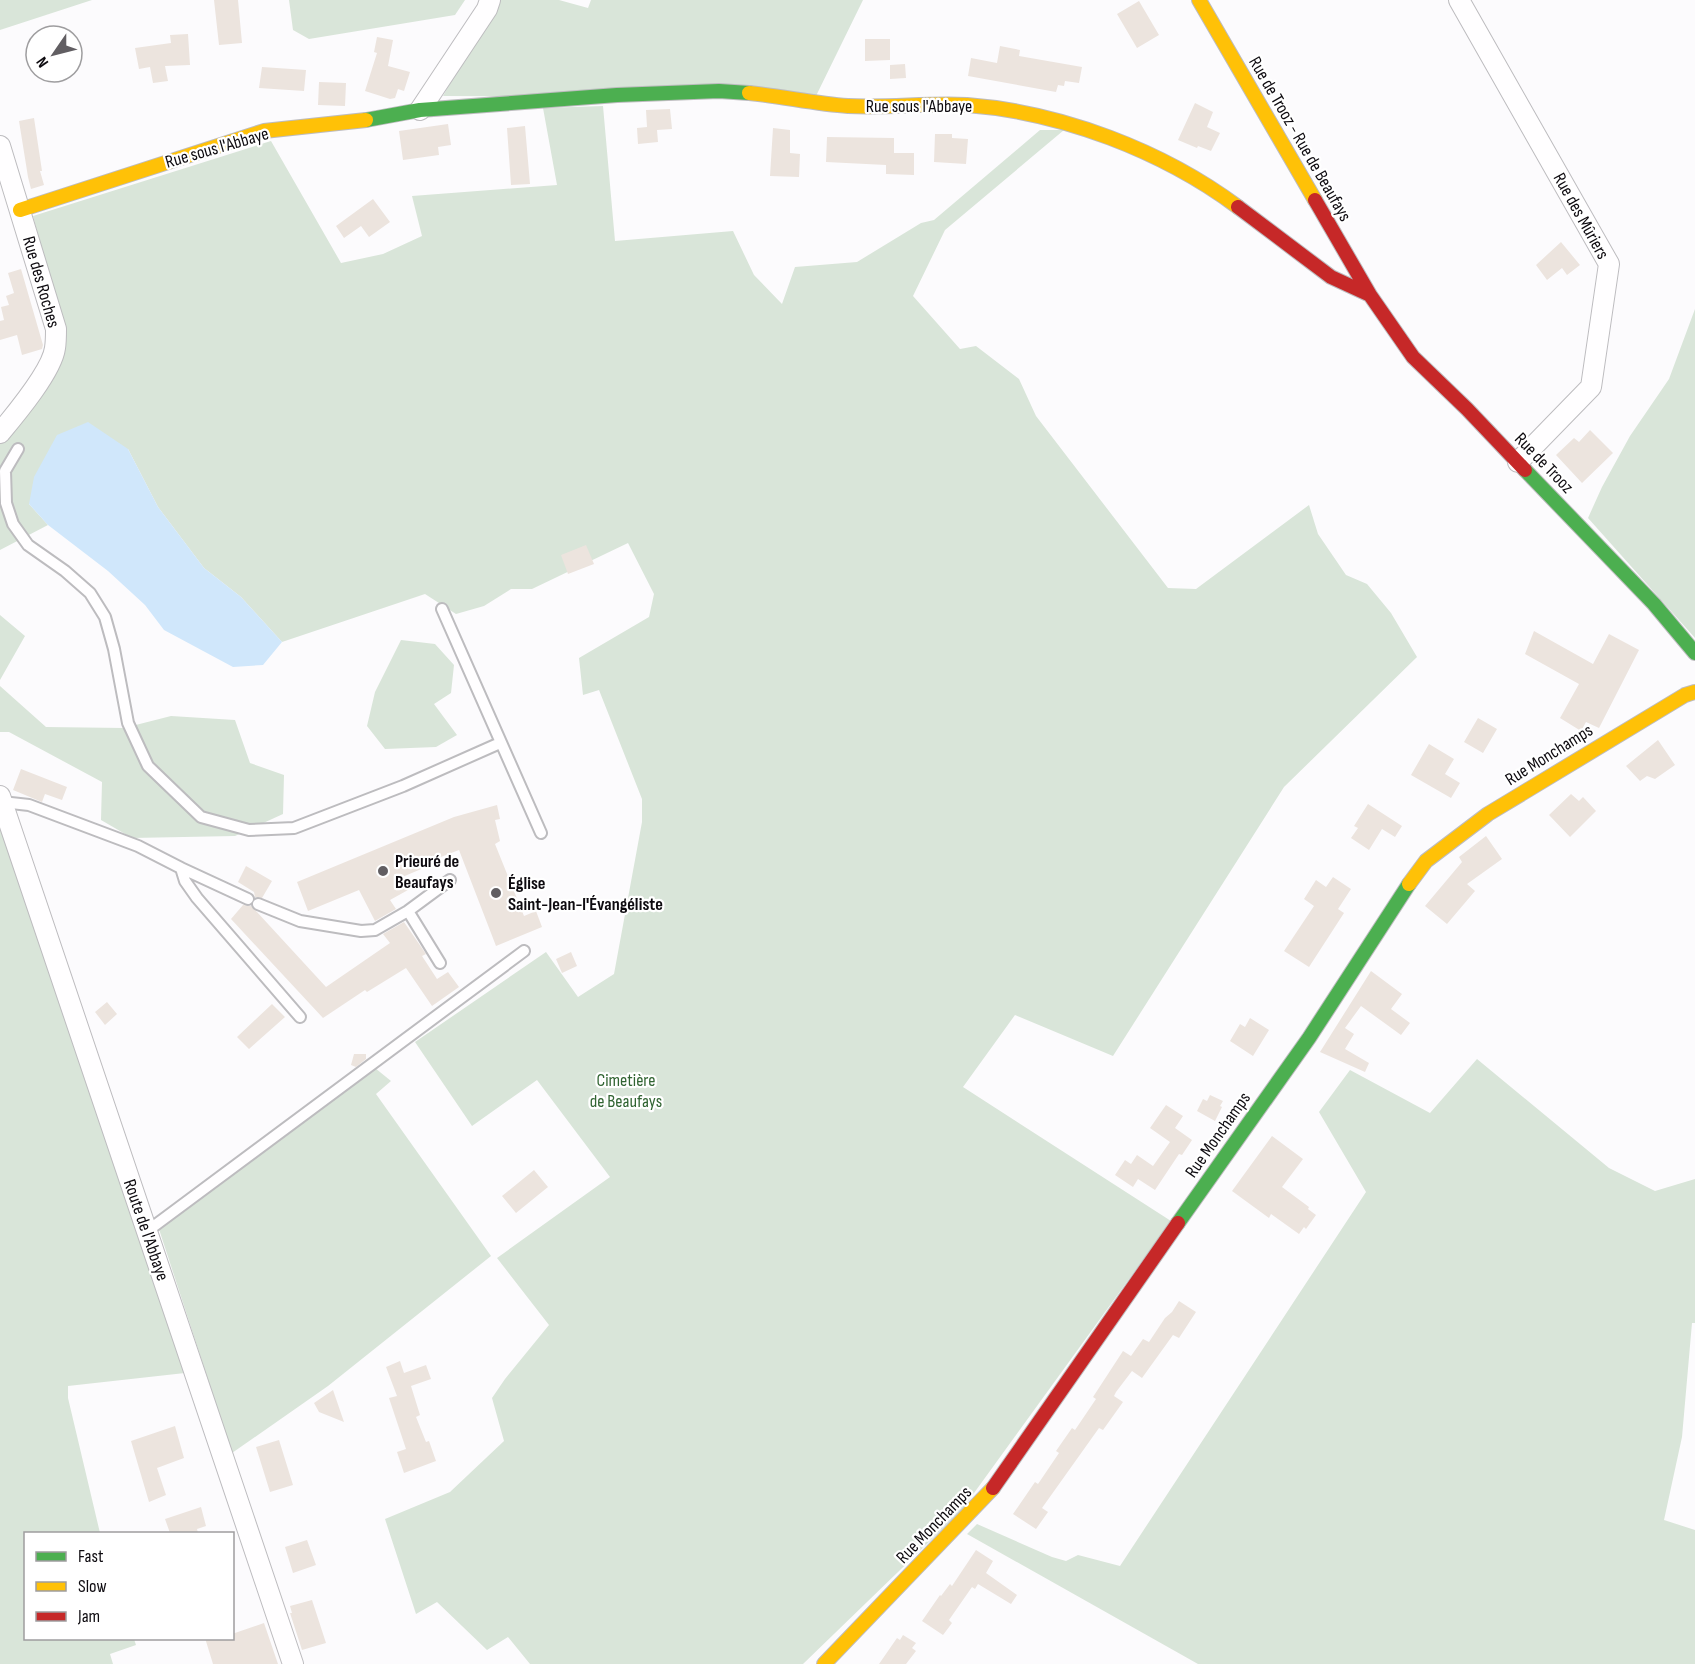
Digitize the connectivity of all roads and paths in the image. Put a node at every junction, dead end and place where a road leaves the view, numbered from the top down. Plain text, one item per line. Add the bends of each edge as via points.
1 (490, 0) edge
2 (1199, 0) edge
3 (1459, 0) edge
4 (420, 110) junction
5 (0, 146) edge
6 (20, 210) junction
7 (1370, 295) junction
8 (0, 433) edge
9 (18, 449) dead end
10 (1518, 462) junction
11 (442, 609) dead end
12 (1695, 653) edge
13 (1695, 692) edge
14 (500, 742) junction
15 (1, 799) edge
16 (541, 833) dead end
17 (181, 868) junction
18 (450, 880) dead end
19 (408, 911) junction
20 (524, 951) dead end
21 (440, 963) dead end
22 (300, 1017) dead end
23 (146, 1232) junction
24 (293, 1664) edge
25 (824, 1664) edge

1 - 4 street
2 - 7 street, Rue de Trooz - Rue de Beaufays
3 - 10 street, Rue des Mûriers via 1609,264 1592,387
4 - 6 street, Rue sous l'Abbaye via 355,122 264,131
4 - 7 street, Rue sous l'Abbaye via 719,91 847,106 965,105 1009,109 1053,118 1165,162 1219,193 1331,277
5 - 6 street, Rue des Roches
6 - 8 street, Rue des Roches via 56,329 55,350 30,396
7 - 10 street, Rue de Trooz via 1413,357
9 - 14 lane via 5,471 6,503 13,524 28,545 90,593 105,617 128,723 148,766 201,817 249,830 294,828 403,786
10 - 12 street, Rue de Trooz via 1654,604
11 - 14 lane
13 - 25 street, Rue Monchamps via 1498,808 1426,861 1310,1038 994,1488
14 - 16 lane
15 - 17 lane via 138,846
15 - 23 street, Route de l'Abbaye
17 - 19 lane via 300,921 375,930
17 - 22 lane via 197,898
18 - 19 lane
19 - 21 lane
20 - 23 lane
23 - 24 street, Route de l'Abbaye

